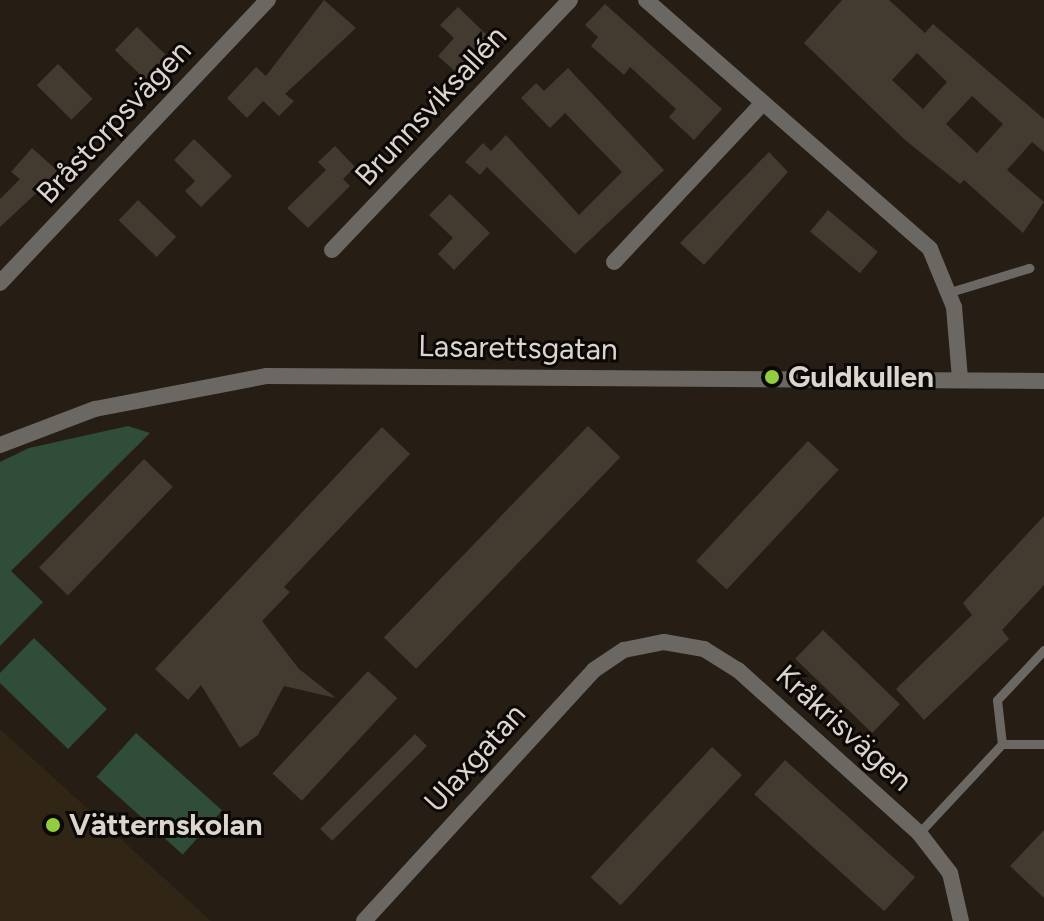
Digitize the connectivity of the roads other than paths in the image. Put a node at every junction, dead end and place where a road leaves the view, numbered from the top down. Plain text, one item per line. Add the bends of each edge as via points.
1 (268, 0) edge
2 (570, 0) edge
3 (646, 0) edge
4 (763, 103) junction
5 (332, 250) dead end
6 (614, 262) dead end
7 (1029, 268) dead end
8 (0, 283) edge
9 (950, 292) junction
10 (960, 378) junction
11 (1044, 381) edge
12 (0, 445) edge
13 (637, 646) joint
14 (1044, 650) edge
15 (1002, 744) junction
16 (1044, 744) edge
17 (919, 833) junction
18 (364, 921) edge
19 (961, 921) edge

1 - 8 street, Bråstorpsvägen
2 - 5 street, Brunnsviksallén
3 - 4 street
4 - 6 street
4 - 9 street via 930,249
7 - 9 lane
9 - 10 street
10 - 11 street, Lasarettsgatan
10 - 12 street, Lasarettsgatan via 267,376 95,409
13 - 17 street, Kråkrisvägen via 677,642 719,656
13 - 18 street, Ulaxgatan via 594,670
14 - 15 lane via 997,700
15 - 16 lane
15 - 17 lane
17 - 19 street, Kråkrisvägen via 950,873

